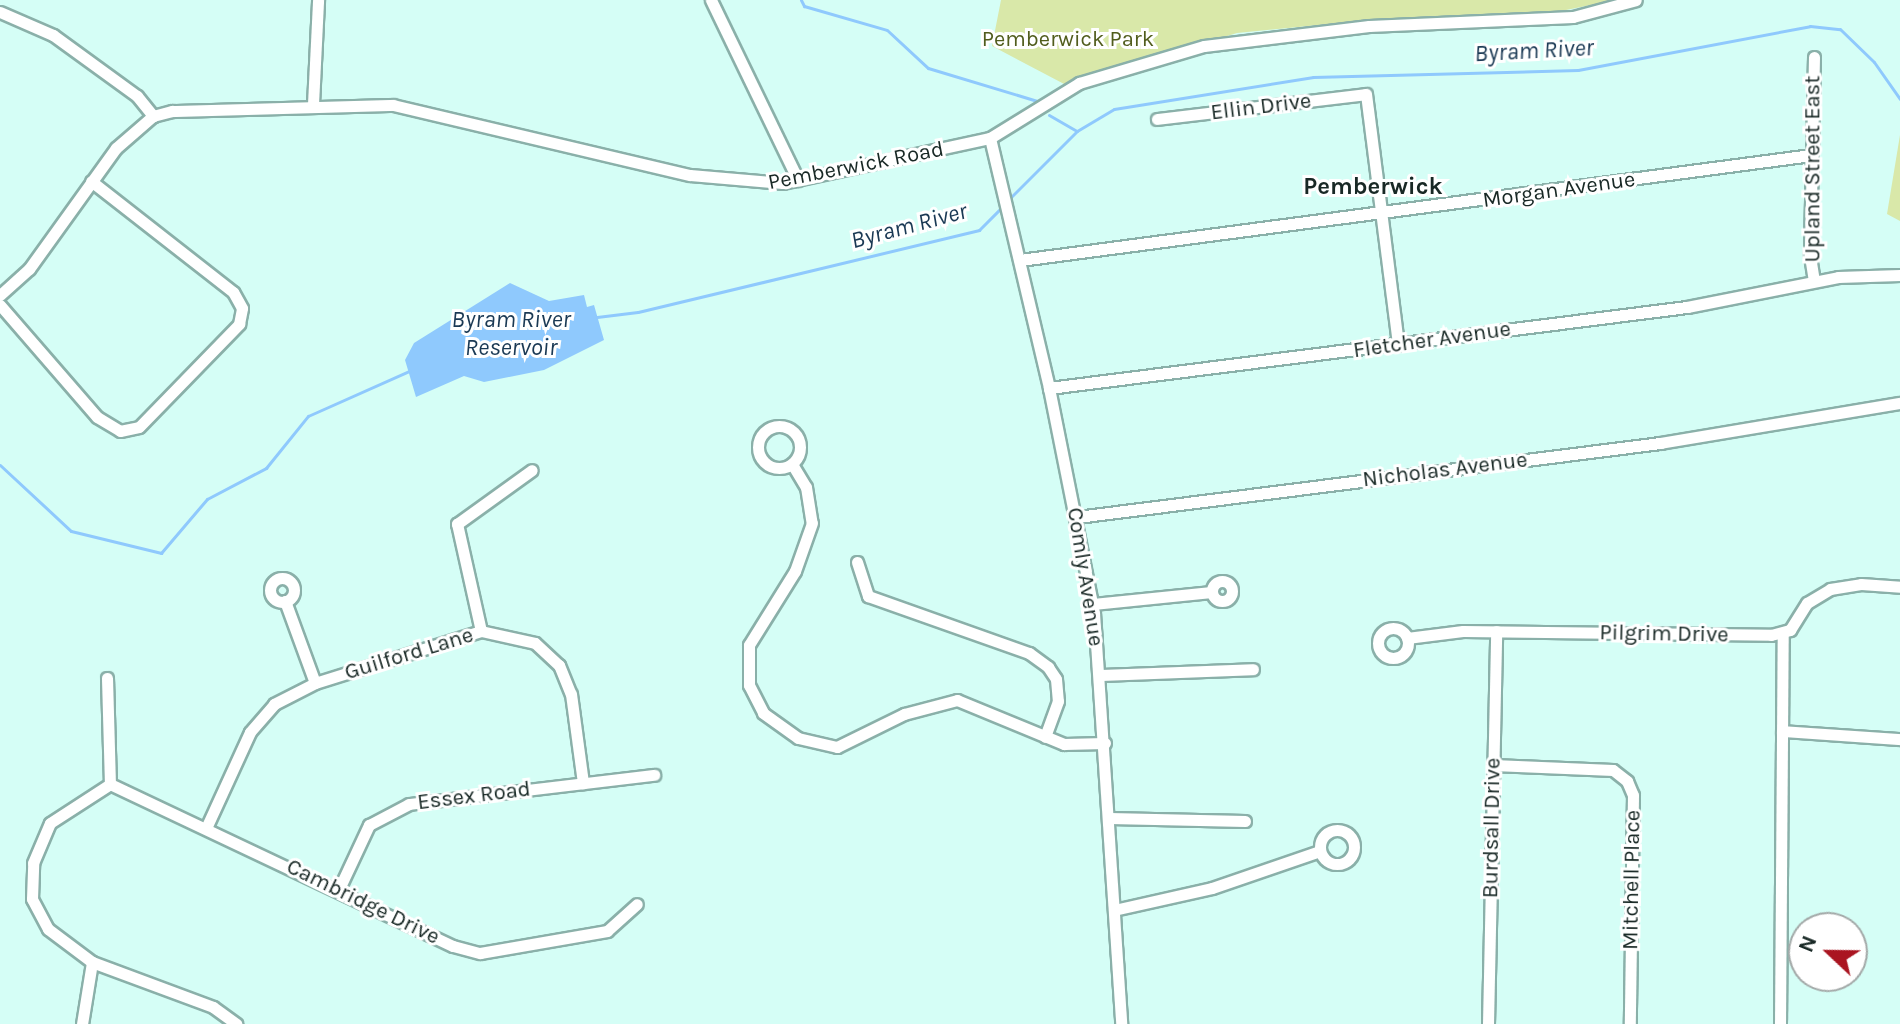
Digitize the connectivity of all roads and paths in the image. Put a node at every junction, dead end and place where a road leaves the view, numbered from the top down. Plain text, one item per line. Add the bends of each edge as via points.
1 (318, 0) edge
2 (711, 0) edge
3 (1636, 0) edge
4 (0, 12) edge
5 (1814, 57) dead end
6 (313, 104) junction
7 (153, 116) junction
8 (1157, 119) dead end
9 (990, 138) junction
10 (1811, 155) junction
11 (798, 180) junction
12 (91, 181) junction
13 (1380, 215) junction
14 (1020, 260) junction
15 (1900, 275) edge
16 (1814, 281) junction
17 (0, 295) edge
18 (0, 305) edge
19 (1398, 345) junction
20 (1049, 388) junction
21 (1900, 403) edge
22 (792, 464) dead end
23 (532, 470) dead end
24 (1077, 517) junction
25 (857, 562) dead end
26 (1900, 587) edge
27 (1211, 592) dead end
28 (285, 601) dead end
29 (1093, 604) junction
30 (481, 631) junction
31 (1496, 631) junction
32 (1783, 634) junction
33 (1407, 638) dead end
34 (1253, 669) dead end
35 (1100, 675) junction
36 (107, 678) dead end
37 (315, 683) junction
38 (1782, 731) junction
39 (1045, 737) junction
40 (1900, 739) edge
41 (1105, 743) junction
42 (1493, 765) junction
43 (654, 775) dead end
44 (583, 783) junction
45 (110, 784) junction
46 (1109, 818) junction
47 (1245, 821) dead end
48 (207, 826) junction
49 (1320, 851) dead end
50 (339, 889) junction
51 (637, 904) dead end
52 (1114, 910) junction
53 (92, 962) junction
54 (82, 1024) edge
55 (236, 1024) edge
56 (1121, 1024) edge
57 (1488, 1024) edge
58 (1630, 1024) edge
59 (1780, 1024) edge

1 - 6 street
2 - 11 street
3 - 9 street, Pemberwick Road via 1573,17 1369,26 1204,46 1079,83
4 - 7 street via 53,35 137,96
5 - 10 street, Upland Street East
6 - 7 street, Pemberwick Road via 198,108
6 - 11 street, Pemberwick Road via 393,105 690,175 762,184
7 - 12 street via 116,148
8 - 13 street, Ellin Drive via 1366,94
9 - 11 street, Pemberwick Road
9 - 14 street, Comly Avenue
10 - 13 street, Morgan Avenue
10 - 16 street, Upland Street East
12 - 17 street via 29,269
12 - 18 street via 233,292 242,308 239,324 139,427 120,431 97,417
13 - 14 street, Morgan Avenue
13 - 19 street
14 - 20 street, Comly Avenue
15 - 16 street, Fletcher Avenue
16 - 19 street, Fletcher Avenue via 1687,307
19 - 20 street, Fletcher Avenue
20 - 24 street, Comly Avenue
21 - 24 street, Nicholas Avenue
22 - 39 street via 806,487 812,523 795,571 749,645 749,685 763,713 798,738 837,747 904,714 957,700
23 - 30 street via 457,524
24 - 29 street, Comly Avenue
25 - 39 street via 862,590 874,599 1029,653 1048,667 1059,688 1055,717
26 - 32 street via 1861,584 1830,589 1807,603
27 - 29 street
28 - 37 street
29 - 35 street, Comly Avenue
30 - 37 street, Guilford Lane
30 - 44 street, Guilford Lane via 535,643 559,665 571,694
31 - 32 street, Pilgrim Drive
31 - 33 street, Pilgrim Drive
31 - 42 street, Burdsall Drive
32 - 38 street
34 - 35 street
35 - 41 street, Comly Avenue
36 - 45 street
37 - 48 street, Guilford Lane via 274,704 250,732
38 - 40 street
38 - 59 street
39 - 41 street via 1077,746
41 - 46 street, Comly Avenue
42 - 57 street, Burdsall Drive
42 - 58 street, Mitchell Place via 1613,770 1627,781 1633,795
43 - 44 street, Essex Road
44 - 50 street, Essex Road via 409,804 369,825
45 - 48 street, Cambridge Drive
45 - 53 street via 50,823 33,863 32,899 48,929
46 - 47 street
46 - 52 street, Comly Avenue
48 - 50 street, Cambridge Drive
49 - 52 street via 1212,888
50 - 51 street, Cambridge Drive via 453,946 480,953 607,931
52 - 56 street, Comly Avenue
53 - 54 street
53 - 55 street via 213,1007

